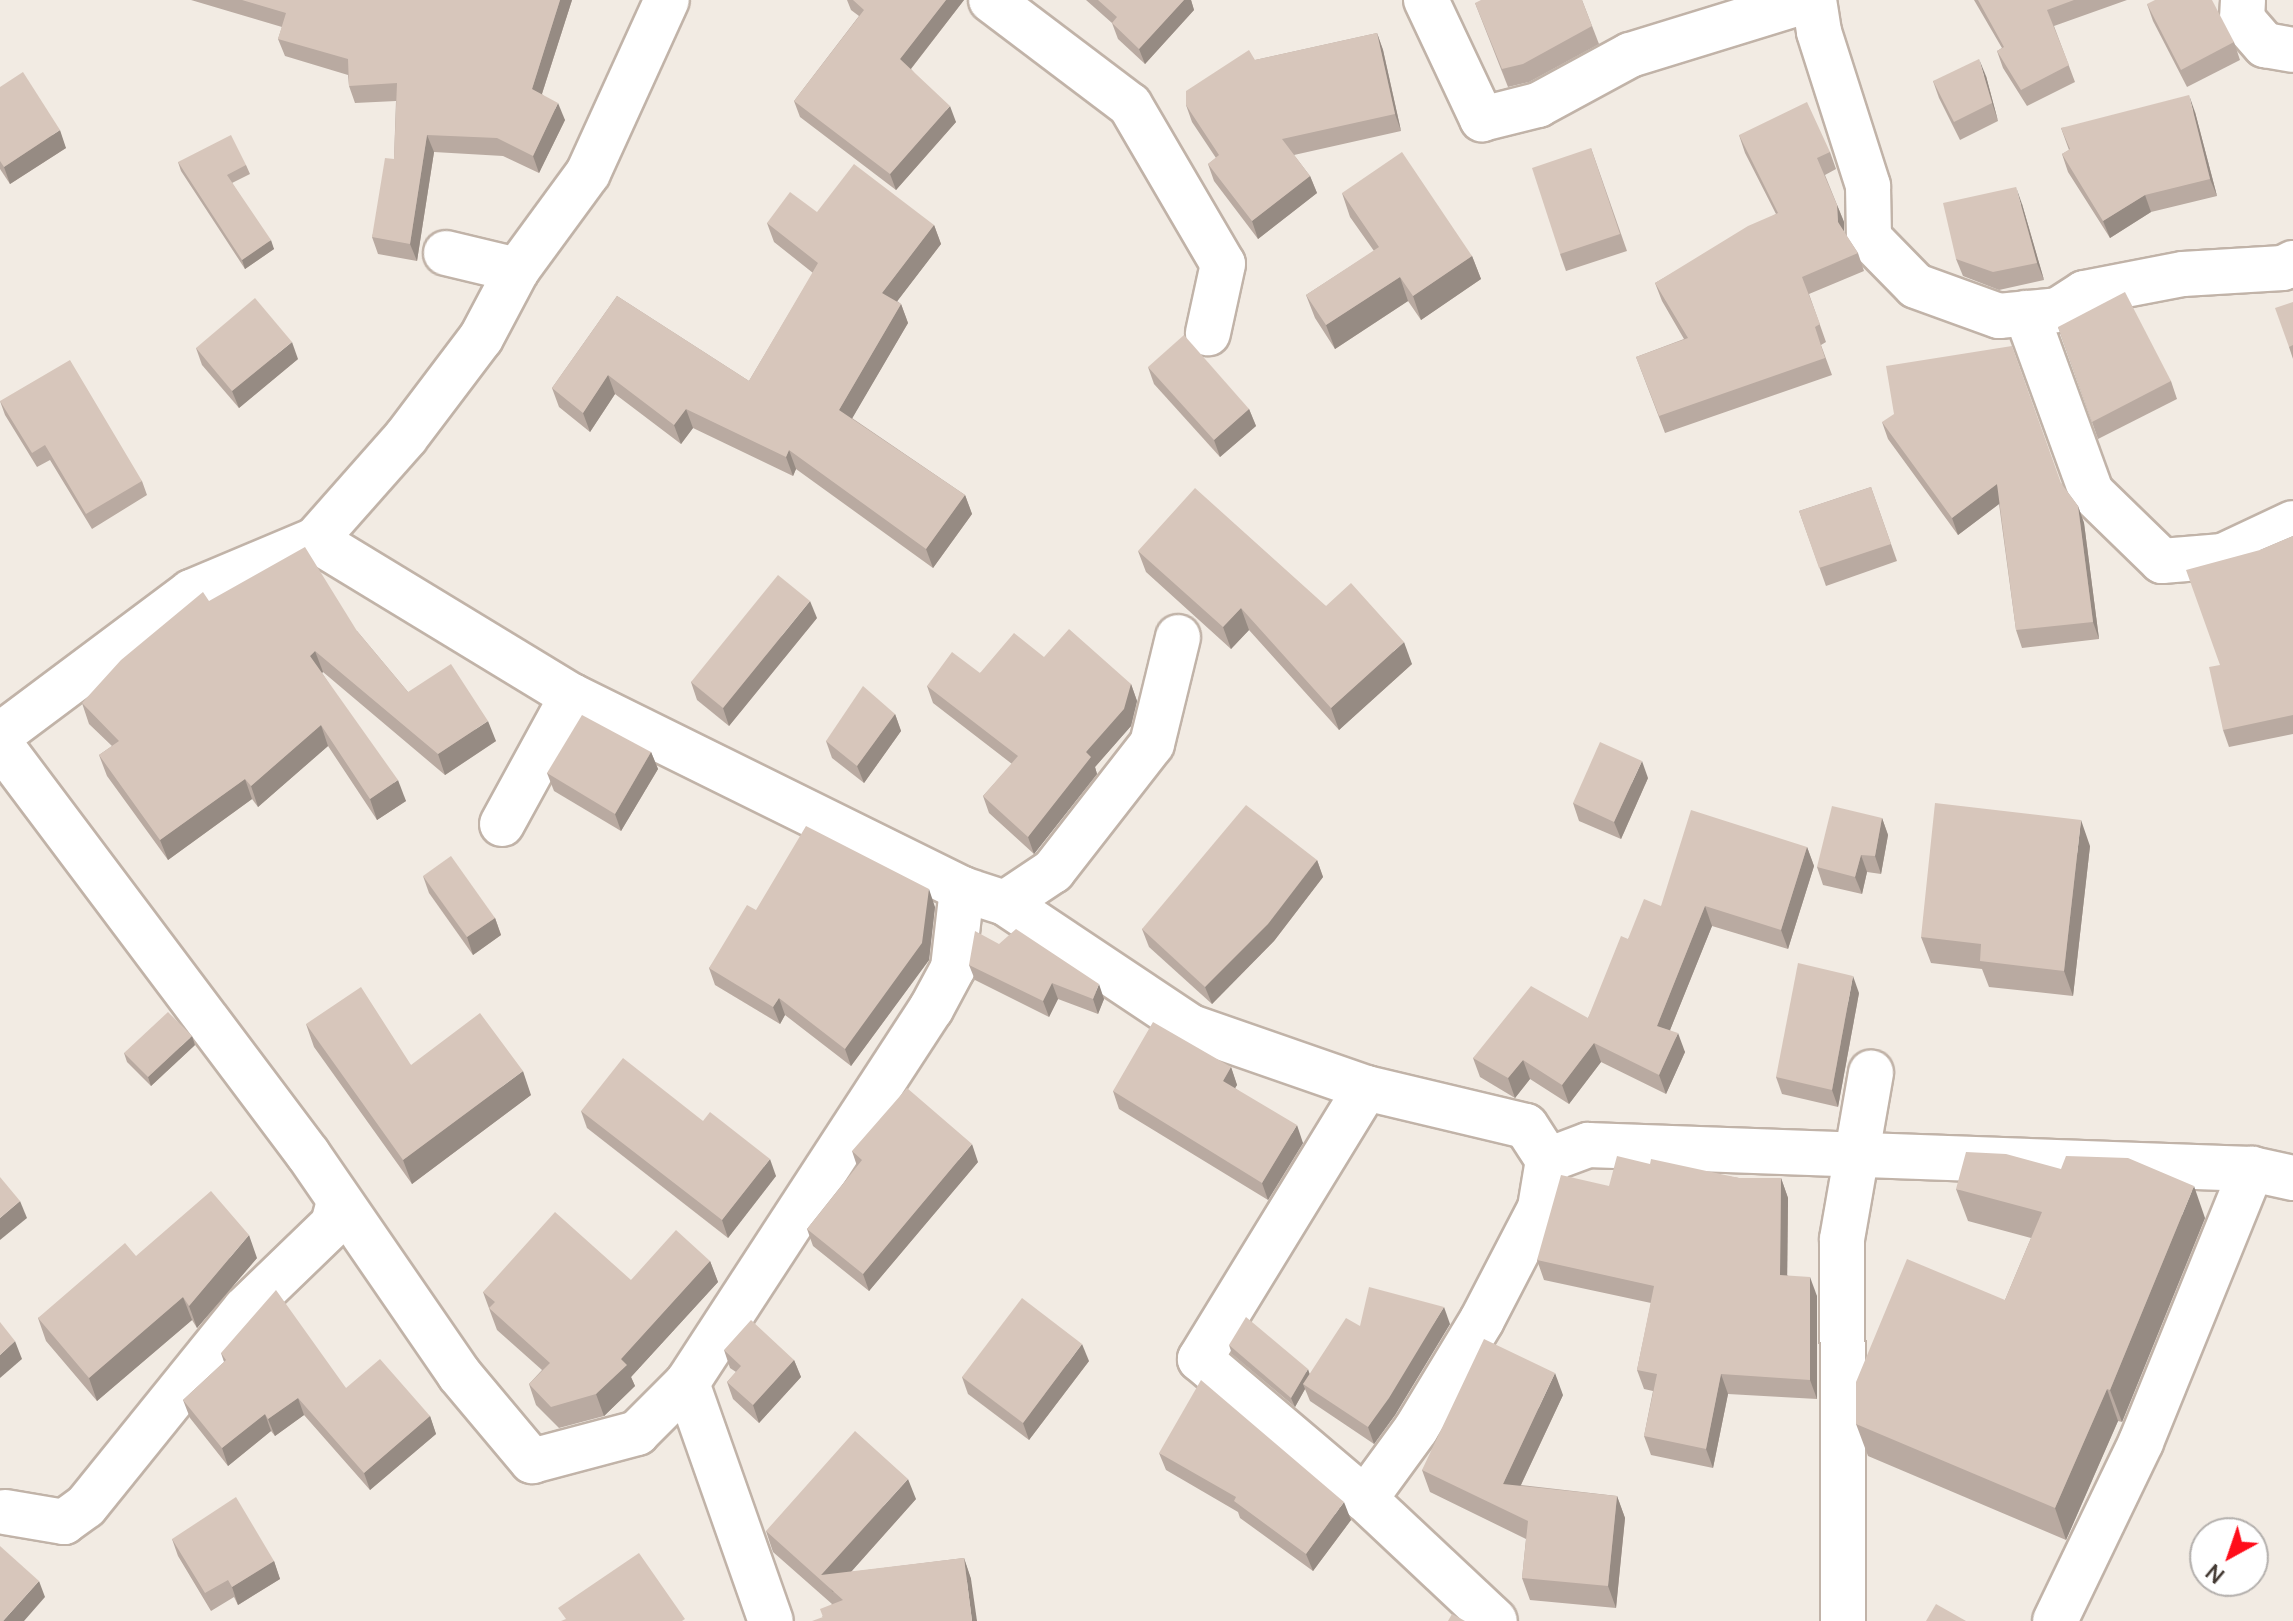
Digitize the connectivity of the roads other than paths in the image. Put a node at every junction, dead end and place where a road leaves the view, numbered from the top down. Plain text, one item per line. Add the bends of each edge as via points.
1 (991, 0) edge
2 (1426, 0) edge
3 (1812, 0) edge
4 (2243, 0) edge
5 (657, 4) edge
6 (2293, 50) edge
7 (446, 253) dead end
8 (2293, 263) edge
9 (517, 270) junction
10 (2026, 313) junction
11 (1208, 333) dead end
12 (2293, 523) edge
13 (315, 540) junction
14 (1178, 637) dead end
15 (572, 696) junction
16 (0, 735) edge
17 (0, 744) edge
18 (502, 824) dead end
19 (962, 889) junction
20 (1005, 903) junction
21 (1871, 1073) dead end
22 (1366, 1088) junction
23 (1857, 1155) junction
24 (1548, 1160) junction
25 (2273, 1173) edge
26 (339, 1202) junction
27 (687, 1383) junction
28 (1365, 1499) junction
29 (5, 1512) dead end
30 (771, 1621) edge
31 (1495, 1621) edge
32 (1843, 1621) edge
33 (2055, 1621) edge

1 - 11 street via 1130,105 1223,264
2 - 3 street via 1482,119 1538,105 1630,55
3 - 10 street via 1868,186 1869,238 1916,286 1999,316
4 - 6 street via 2242,19 2265,45
5 - 9 street via 588,173
7 - 9 street
8 - 10 street via 2140,282 2084,293 2058,310
9 - 13 street via 472,350 406,437
10 - 12 street via 2091,492 2162,561 2223,556
13 - 15 street
13 - 16 street via 191,592
14 - 20 street via 1152,744 1053,871
15 - 18 street
15 - 19 street
17 - 26 street
19 - 20 street
19 - 27 street via 953,968 931,1009
20 - 22 street via 1191,1027
21 - 23 street
22 - 24 street via 1526,1126
22 - 28 street via 1200,1359
23 - 24 street via 1588,1145
23 - 25 street
23 - 32 street via 1842,1239
24 - 28 street via 1540,1208 1482,1320 1416,1429
25 - 33 street
26 - 27 street via 459,1374 532,1461 637,1433
26 - 29 street via 333,1224 245,1309 86,1506 64,1522
27 - 30 street
28 - 31 street

